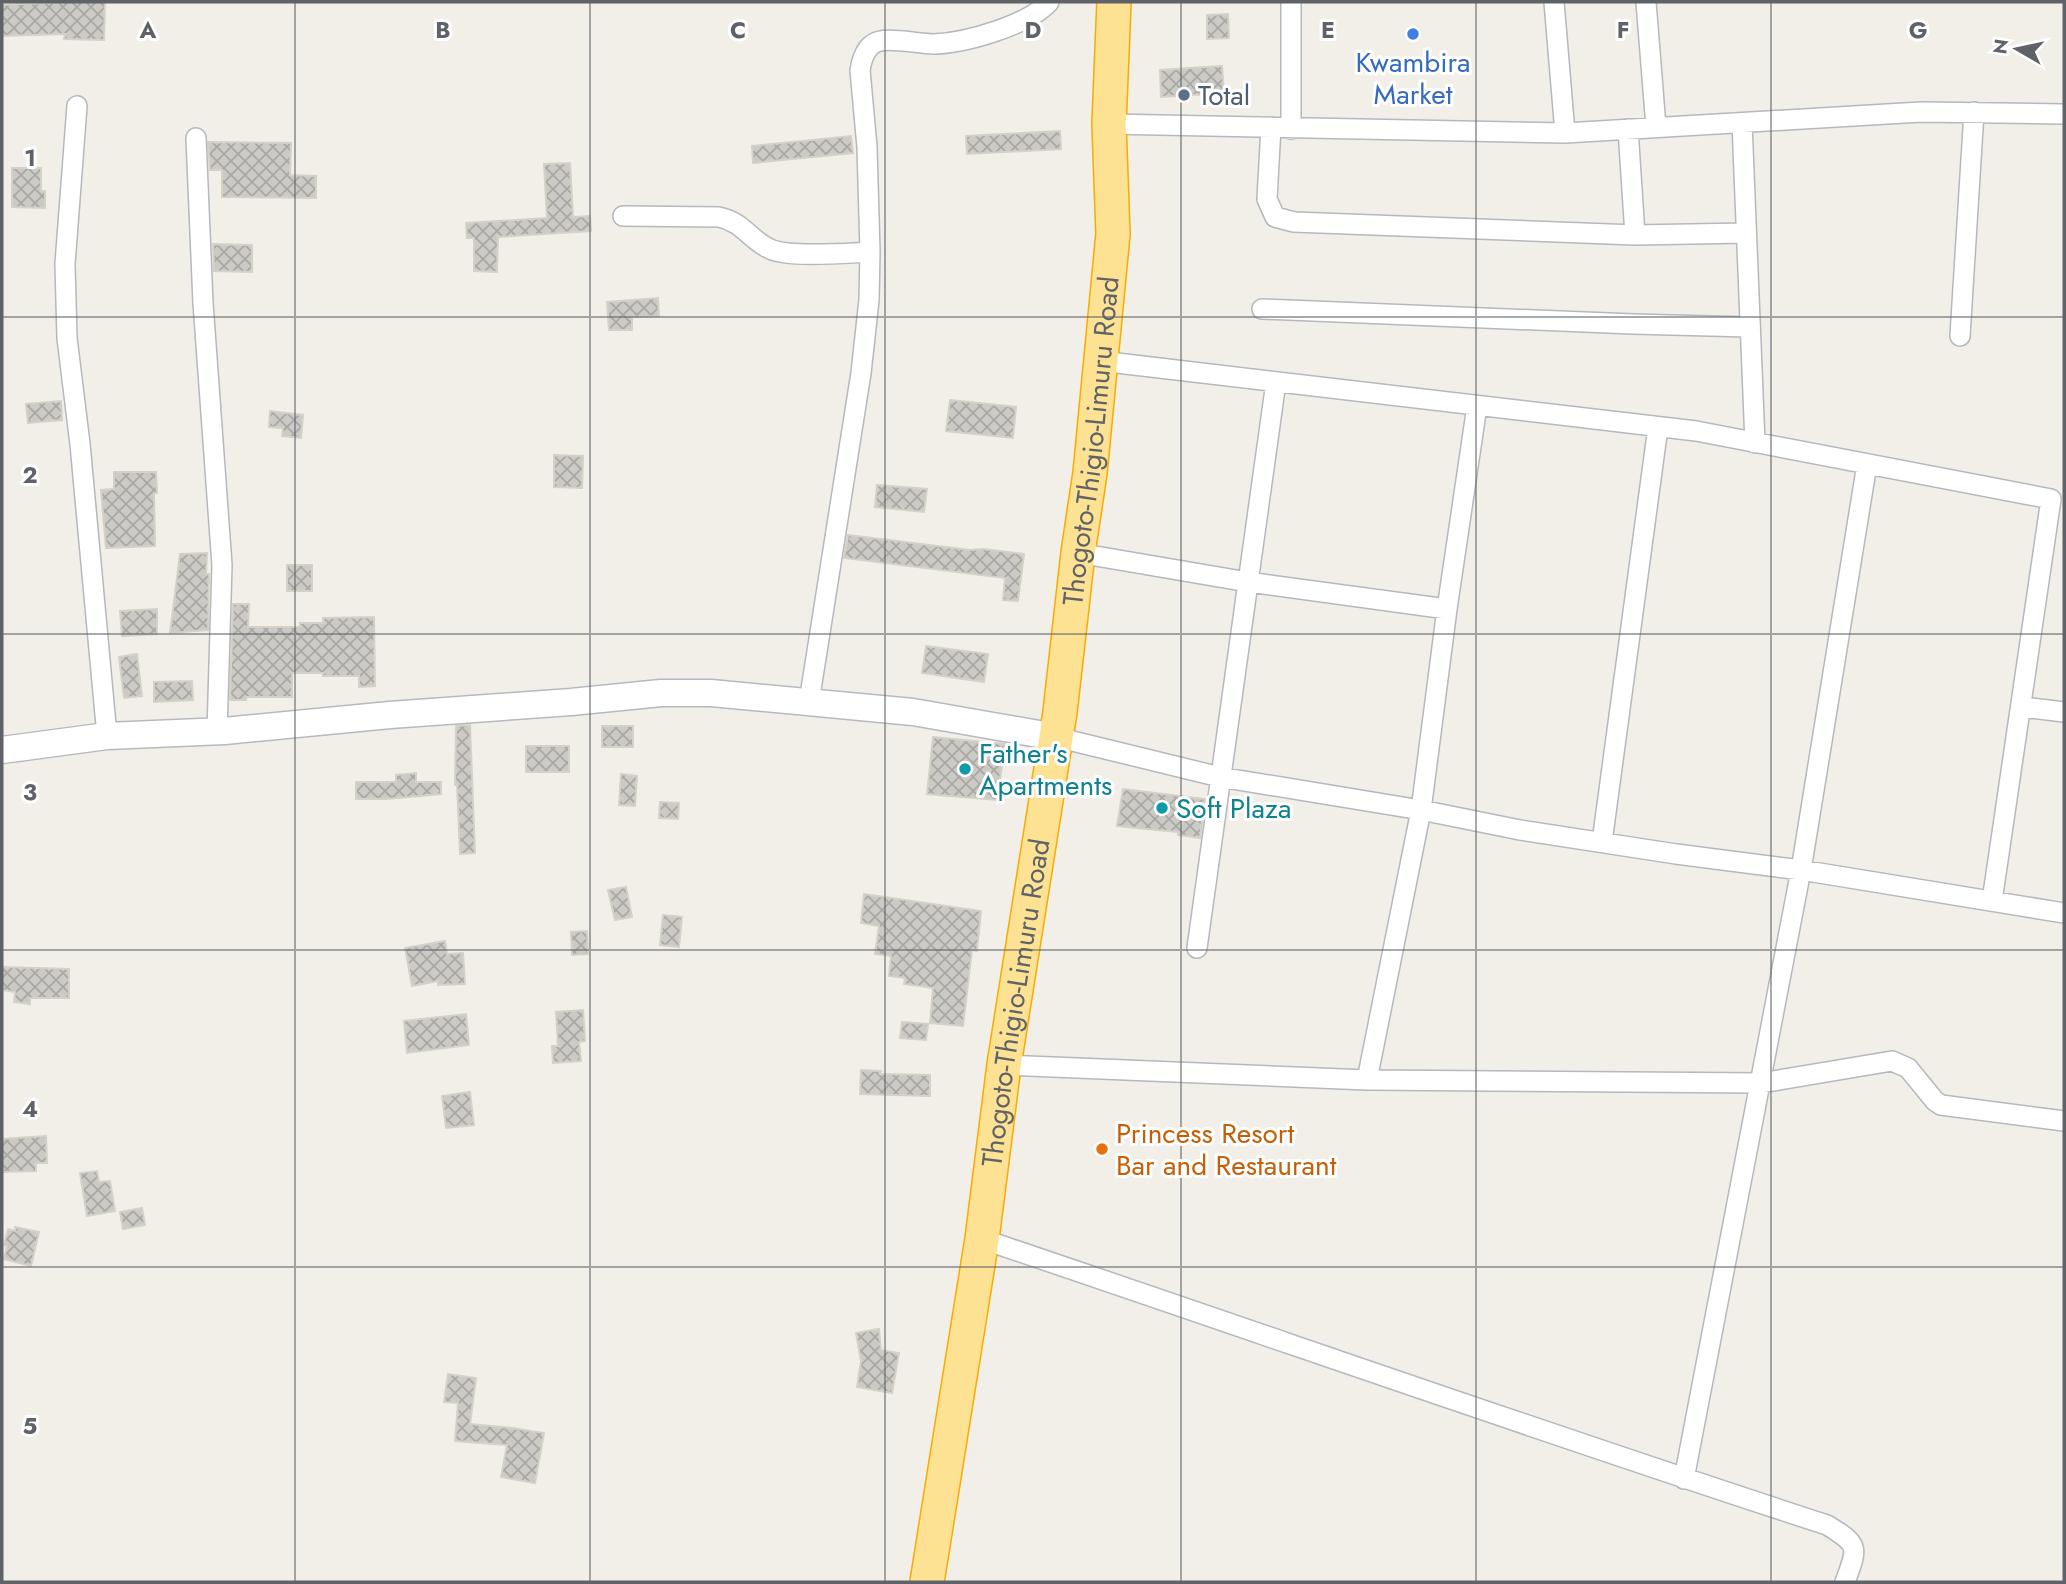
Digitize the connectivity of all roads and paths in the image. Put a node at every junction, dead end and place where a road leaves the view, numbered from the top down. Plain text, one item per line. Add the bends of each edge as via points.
1 (1049, 2) edge
2 (1114, 2) edge
3 (1291, 2) edge
4 (1554, 2) edge
5 (1646, 2) edge
6 (77, 106) dead end
7 (1974, 112) junction
8 (2064, 114) edge
9 (1742, 123) junction
10 (1109, 124) junction
11 (1271, 127) junction
12 (1656, 127) junction
13 (1291, 129) junction
14 (1628, 129) junction
15 (1565, 133) junction
16 (196, 138) dead end
17 (623, 216) dead end
18 (1746, 233) junction
19 (1635, 235) junction
20 (870, 252) junction
21 (1262, 309) dead end
22 (1749, 327) junction
23 (1960, 336) dead end
24 (1100, 361) junction
25 (1276, 382) junction
26 (1477, 406) junction
27 (1658, 427) junction
28 (1755, 443) junction
29 (1867, 464) junction
30 (1078, 554) junction
31 (1248, 582) junction
32 (1447, 610) junction
33 (809, 702) junction
34 (2022, 707) junction
35 (2064, 712) edge
36 (217, 731) junction
37 (107, 736) junction
38 (1056, 737) junction
39 (2, 750) edge
40 (1220, 777) junction
41 (1421, 810) junction
42 (1602, 842) junction
43 (1801, 870) junction
44 (1992, 901) junction
45 (2064, 913) edge
46 (1196, 948) dead end
47 (1004, 1065) junction
48 (1367, 1080) junction
49 (1761, 1083) junction
50 (2064, 1121) edge
51 (982, 1239) junction
52 (1684, 1479) junction
53 (927, 1582) edge
54 (1844, 1582) edge

1 - 20 street via 1022,22 985,34 935,44 880,41 869,46 860,70
2 - 10 highway, Thogoto-Thigio-Limuru Road
3 - 13 street
4 - 15 street
5 - 12 street
6 - 37 street via 65,264 67,338
7 - 8 street
7 - 9 street
7 - 23 street
9 - 12 street
9 - 18 street
10 - 11 street
10 - 24 highway, Thogoto-Thigio-Limuru Road via 1112,234
11 - 13 street
11 - 19 street via 1267,199 1275,217 1294,222
12 - 14 street
13 - 15 street
14 - 15 street
14 - 19 street
16 - 36 street via 222,565
17 - 20 street via 719,217 732,220 769,249 785,253
18 - 19 street
18 - 22 street
20 - 33 street via 861,373
21 - 22 street
22 - 28 street
24 - 25 street
24 - 30 highway, Thogoto-Thigio-Limuru Road
25 - 26 street
25 - 31 street
26 - 27 street
26 - 32 street
27 - 28 street
27 - 42 street
28 - 29 street
29 - 34 street via 2051,499
29 - 43 street
30 - 31 street
30 - 38 highway, Thogoto-Thigio-Limuru Road
31 - 32 street
31 - 40 street
32 - 41 street
33 - 36 street via 711,693 660,694
33 - 38 street via 914,712
34 - 35 street
34 - 44 street
36 - 37 street
37 - 39 street
38 - 40 street
38 - 47 highway, Thogoto-Thigio-Limuru Road
40 - 41 street
40 - 46 street
41 - 42 street
41 - 48 street
42 - 43 street
43 - 44 street
43 - 49 street
44 - 45 street
47 - 48 street
47 - 51 highway, Thogoto-Thigio-Limuru Road
48 - 49 street
49 - 50 street via 1892,1061 1908,1068 1941,1105
49 - 52 street
51 - 52 street
51 - 53 highway, Thogoto-Thigio-Limuru Road
52 - 54 street via 1826,1525 1848,1538 1855,1557

